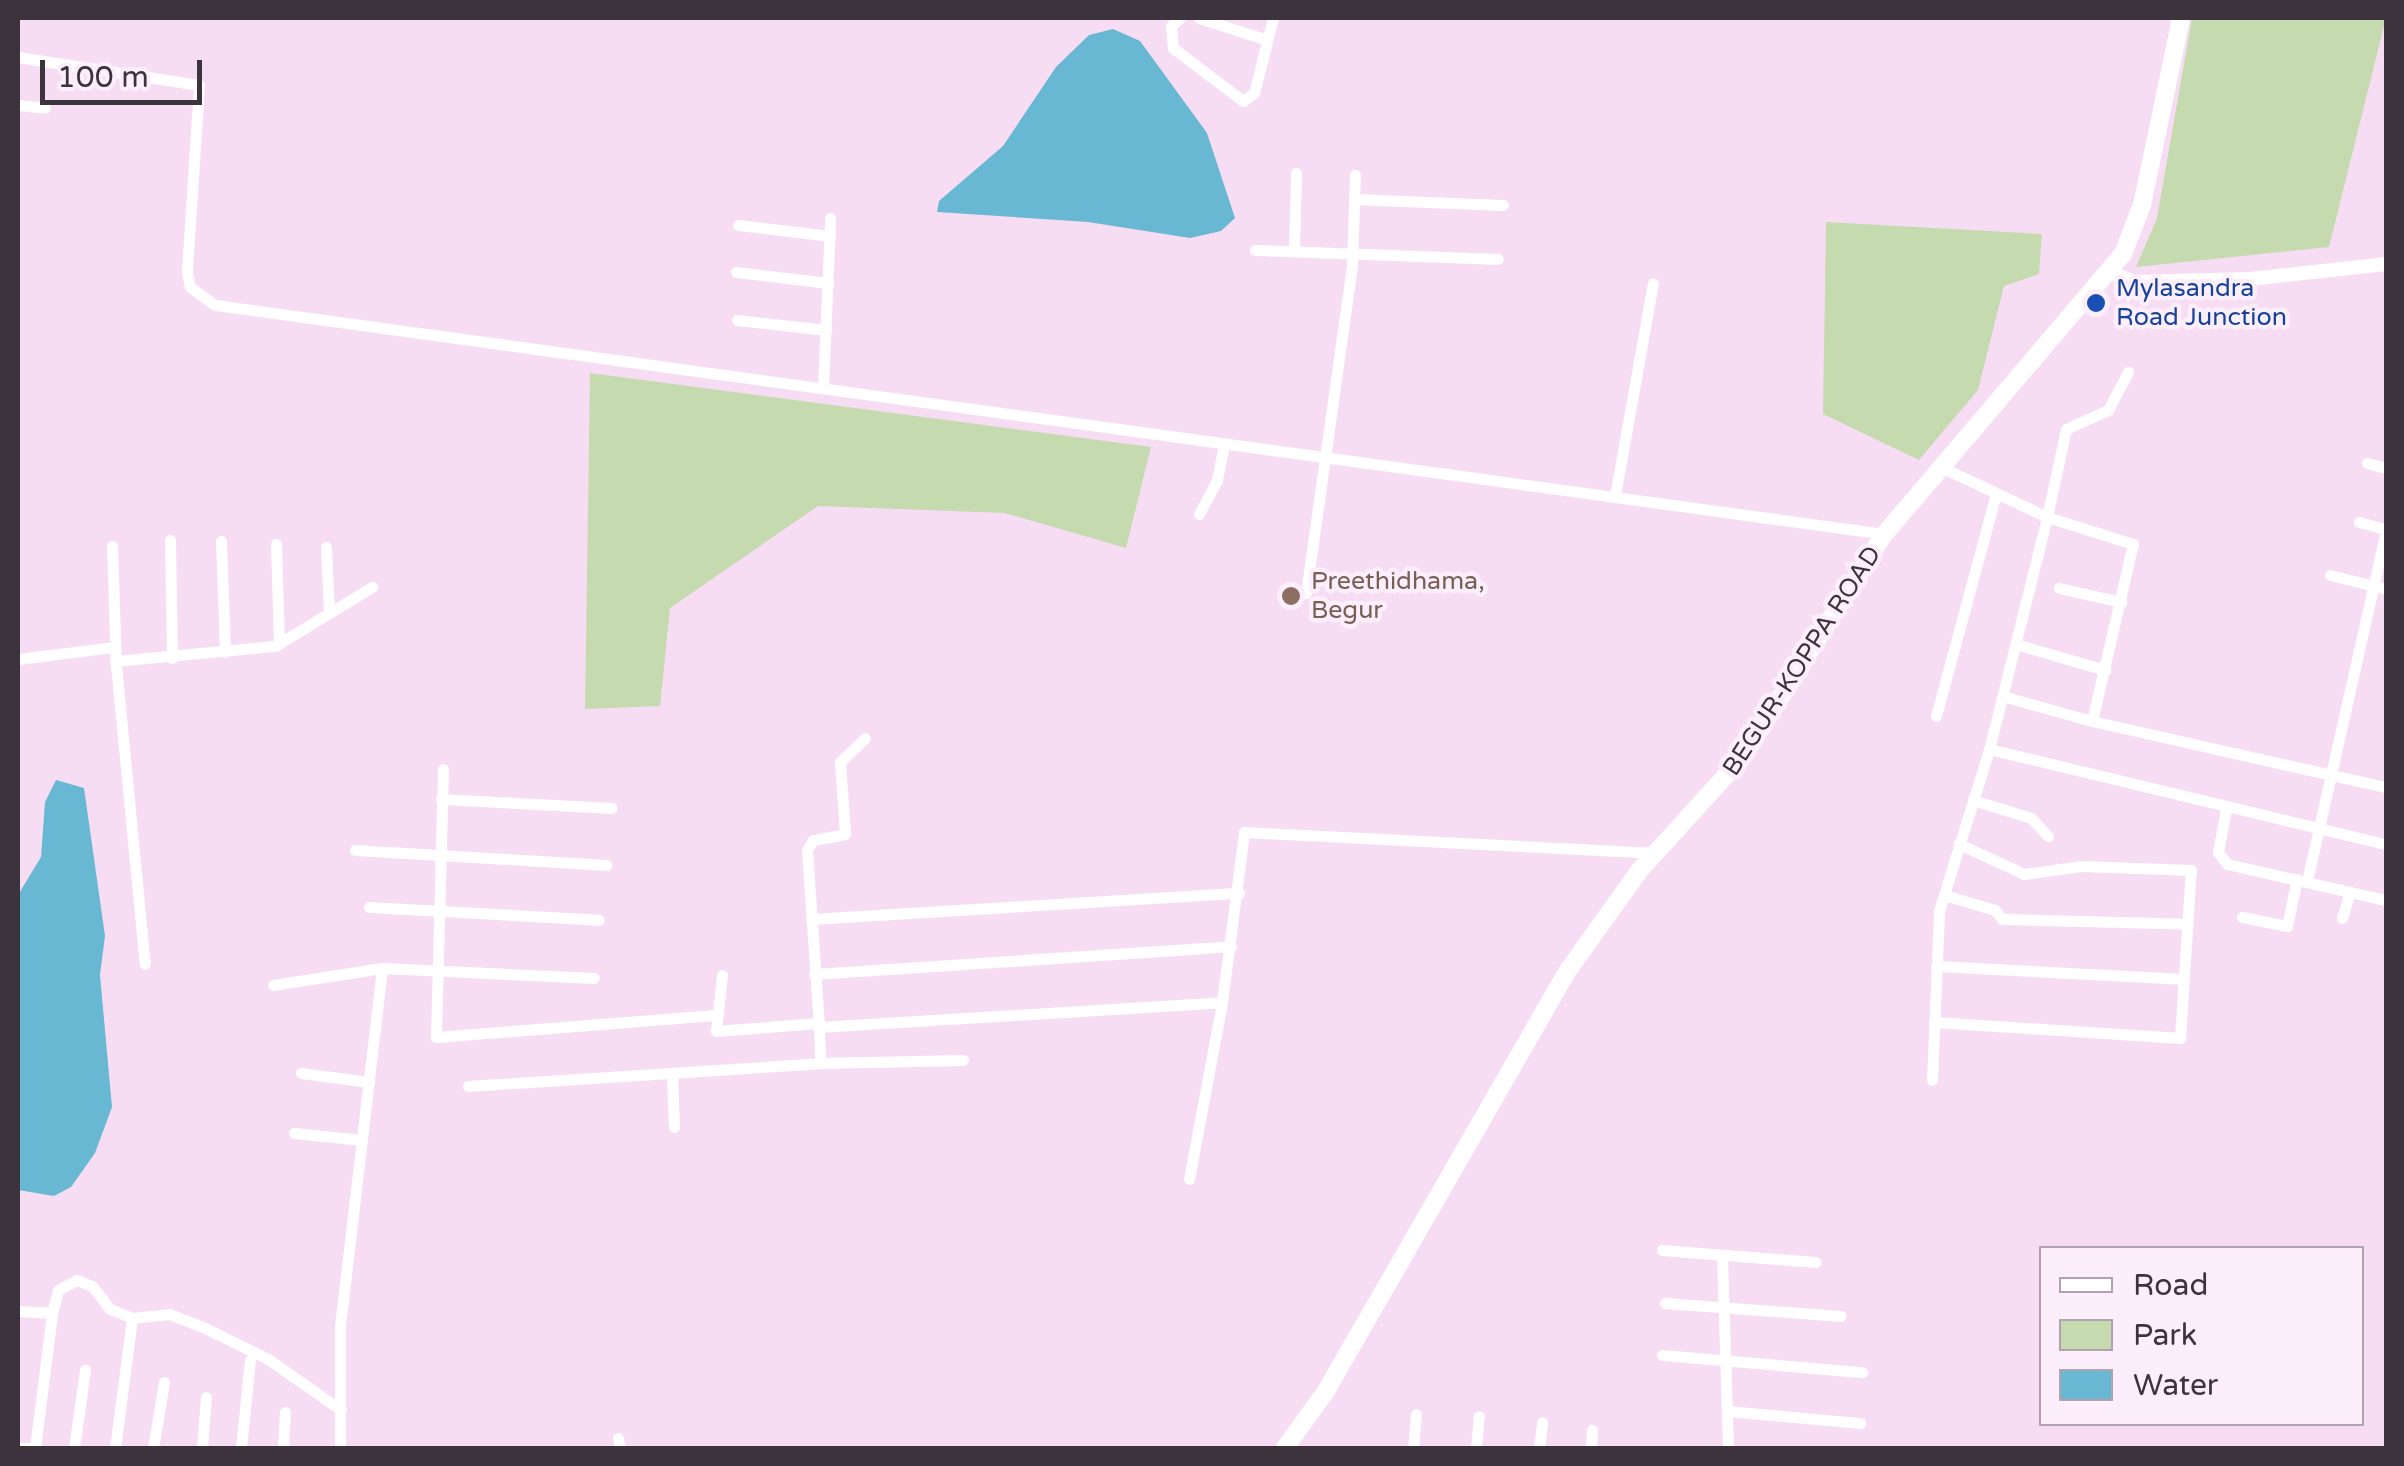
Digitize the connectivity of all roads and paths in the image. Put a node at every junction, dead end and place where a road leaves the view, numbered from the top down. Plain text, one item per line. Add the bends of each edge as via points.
1 (1180, 18) edge
2 (1199, 18) edge
3 (1272, 18) edge
4 (2181, 18) edge
5 (1267, 40) junction
6 (18, 56) edge
7 (18, 105) edge
8 (45, 108) dead end
9 (1296, 173) dead end
10 (1355, 175) dead end
11 (1354, 199) junction
12 (1503, 204) dead end
13 (830, 218) dead end
14 (738, 225) dead end
15 (830, 236) junction
16 (1255, 250) dead end
17 (1294, 252) junction
18 (1353, 253) junction
19 (1498, 260) dead end
20 (2386, 264) edge
21 (736, 272) dead end
22 (2110, 272) junction
23 (828, 283) junction
24 (1653, 283) dead end
25 (737, 320) dead end
26 (826, 330) junction
27 (2128, 372) dead end
28 (823, 388) junction
29 (1224, 442) junction
30 (1323, 456) junction
31 (2367, 463) dead end
32 (1939, 466) junction
33 (2386, 468) edge
34 (1996, 494) junction
35 (1615, 496) junction
36 (1199, 514) dead end
37 (2047, 517) junction
38 (2359, 522) dead end
39 (2386, 530) edge
40 (1885, 534) junction
41 (170, 540) dead end
42 (221, 541) dead end
43 (276, 544) dead end
44 (112, 546) dead end
45 (326, 547) dead end
46 (2330, 575) dead end
47 (372, 587) dead end
48 (2380, 587) edge
49 (2060, 588) dead end
50 (1306, 593) dead end
51 (2121, 602) junction
52 (329, 613) junction
53 (280, 644) junction
54 (2019, 645) junction
55 (225, 652) junction
56 (115, 654) junction
57 (172, 658) junction
58 (18, 659) edge
59 (2105, 670) junction
60 (2006, 697) junction
61 (1936, 716) dead end
62 (2092, 721) junction
63 (866, 738) dead end
64 (1989, 749) junction
65 (443, 769) dead end
66 (2328, 774) junction
67 (2386, 787) edge
68 (442, 798) junction
69 (1973, 800) junction
70 (612, 808) dead end
71 (2226, 809) junction
72 (2316, 828) junction
73 (2048, 836) dead end
74 (1960, 844) junction
75 (2386, 844) edge
76 (355, 850) dead end
77 (1656, 853) junction
78 (439, 856) junction
79 (608, 865) dead end
80 (2302, 880) junction
81 (1239, 892) junction
82 (2350, 892) junction
83 (1944, 895) junction
84 (2386, 900) edge
85 (369, 907) dead end
86 (437, 911) junction
87 (2242, 917) dead end
88 (2342, 918) dead end
89 (599, 920) dead end
90 (811, 920) junction
91 (2188, 924) junction
92 (1231, 946) junction
93 (145, 964) dead end
94 (1936, 966) junction
95 (382, 968) junction
96 (434, 970) junction
97 (814, 974) junction
98 (722, 975) dead end
99 (594, 978) dead end
100 (2184, 980) junction
101 (273, 985) dead end
102 (1222, 1002) junction
103 (715, 1015) junction
104 (1934, 1022) junction
105 (818, 1025) junction
106 (963, 1060) dead end
107 (820, 1063) junction
108 (672, 1073) junction
109 (301, 1074) dead end
110 (1932, 1080) dead end
111 (369, 1082) junction
112 (468, 1086) dead end
113 (674, 1127) dead end
114 (294, 1133) dead end
115 (362, 1140) junction
116 (1188, 1179) dead end
117 (1662, 1250) dead end
118 (1722, 1255) junction
119 (1816, 1262) dead end
120 (1665, 1303) dead end
121 (1724, 1308) junction
122 (18, 1311) edge
123 (52, 1313) junction
124 (1842, 1316) dead end
125 (132, 1318) junction
126 (1662, 1355) dead end
127 (250, 1360) dead end
128 (1725, 1360) junction
129 (85, 1370) dead end
130 (1862, 1372) dead end
131 (164, 1382) dead end
132 (206, 1397) dead end
133 (340, 1410) junction
134 (1727, 1411) junction
135 (284, 1412) dead end
136 (1416, 1414) dead end
137 (1478, 1416) dead end
138 (1542, 1422) dead end
139 (1860, 1423) dead end
140 (1592, 1430) dead end
141 (18, 1448) edge
142 (35, 1448) edge
143 (74, 1448) edge
144 (115, 1448) edge
145 (154, 1448) edge
146 (202, 1448) edge
147 (241, 1448) edge
148 (283, 1448) edge
149 (340, 1448) edge
150 (1286, 1448) edge
151 (1413, 1448) edge
152 (1476, 1448) edge
153 (1539, 1448) edge
154 (1590, 1448) edge
155 (1728, 1448) edge

1 - 5 street via 1171,26 1173,48 1243,101 1254,93
2 - 5 street
3 - 5 street
4 - 22 main road, BEGUR-KOPPA ROAD via 2142,205
6 - 28 street via 199,85 187,272 201,299 215,305
7 - 8 street
9 - 17 street
10 - 11 street
11 - 12 street
11 - 18 street
13 - 15 street
14 - 15 street
15 - 23 street
16 - 17 street
17 - 18 street
18 - 19 street
18 - 30 street
20 - 22 street via 2133,282
21 - 23 street
22 - 32 main road, BEGUR-KOPPA ROAD
23 - 26 street
24 - 35 street
25 - 26 street
26 - 28 street
27 - 37 street via 2108,410 2066,429
28 - 29 street
29 - 30 street
29 - 36 street
30 - 35 street
30 - 50 street
31 - 33 street
32 - 34 street
32 - 40 main road, BEGUR-KOPPA ROAD
34 - 37 street
34 - 61 street
35 - 40 street
37 - 51 street via 2133,544
37 - 54 street
38 - 39 street
39 - 48 street
40 - 77 main road, BEGUR-KOPPA ROAD via 1742,758
41 - 57 street
42 - 55 street
43 - 53 street
44 - 56 street
45 - 52 street
46 - 48 street
47 - 52 street
48 - 66 street
49 - 51 street
51 - 59 street
52 - 53 street
53 - 55 street
54 - 59 street
54 - 60 street
55 - 57 street
56 - 57 street
56 - 58 street
56 - 93 street
59 - 62 street
60 - 62 street
60 - 64 street
62 - 66 street
63 - 90 street via 840,762 845,834 814,840 807,850
64 - 69 street
64 - 71 street
65 - 68 street
66 - 67 street
66 - 72 street
68 - 70 street
68 - 78 street
69 - 73 street via 2031,818
69 - 74 street
71 - 72 street
71 - 80 street via 2221,859
72 - 75 street
72 - 80 street
74 - 83 street
74 - 91 street via 2024,874 2081,866 2192,870
76 - 78 street
77 - 81 street via 1252,828 1242,834
77 - 150 main road, BEGUR-KOPPA ROAD via 1570,969
78 - 79 street
78 - 86 street
80 - 82 street
80 - 87 street via 2287,926
81 - 90 street
81 - 92 street
82 - 84 street
82 - 88 street
83 - 91 street via 1995,910 2002,919
83 - 94 street
85 - 86 street
86 - 89 street
86 - 96 street
90 - 97 street
91 - 100 street
92 - 97 street
92 - 102 street
94 - 100 street
94 - 104 street
95 - 96 street
95 - 101 street
95 - 111 street
96 - 99 street
96 - 103 street via 436,1037
97 - 105 street
98 - 103 street
100 - 104 street via 2180,1038
102 - 105 street
102 - 116 street
103 - 105 street via 716,1032
104 - 110 street
105 - 107 street
106 - 107 street
107 - 108 street
108 - 112 street
108 - 113 street
109 - 111 street
111 - 115 street
114 - 115 street
115 - 133 street via 340,1326
117 - 118 street
118 - 119 street
118 - 121 street
120 - 121 street
121 - 124 street
121 - 128 street
122 - 123 street
123 - 125 street via 58,1290 77,1280 92,1286 110,1309
123 - 142 street
125 - 133 street via 169,1314 204,1327 268,1359
125 - 144 street
126 - 128 street
127 - 147 street
128 - 130 street
128 - 134 street
129 - 143 street
131 - 145 street
132 - 146 street
133 - 149 street
134 - 139 street
134 - 155 street
135 - 148 street
136 - 151 street
137 - 152 street
138 - 153 street
140 - 154 street
141 - 142 street

